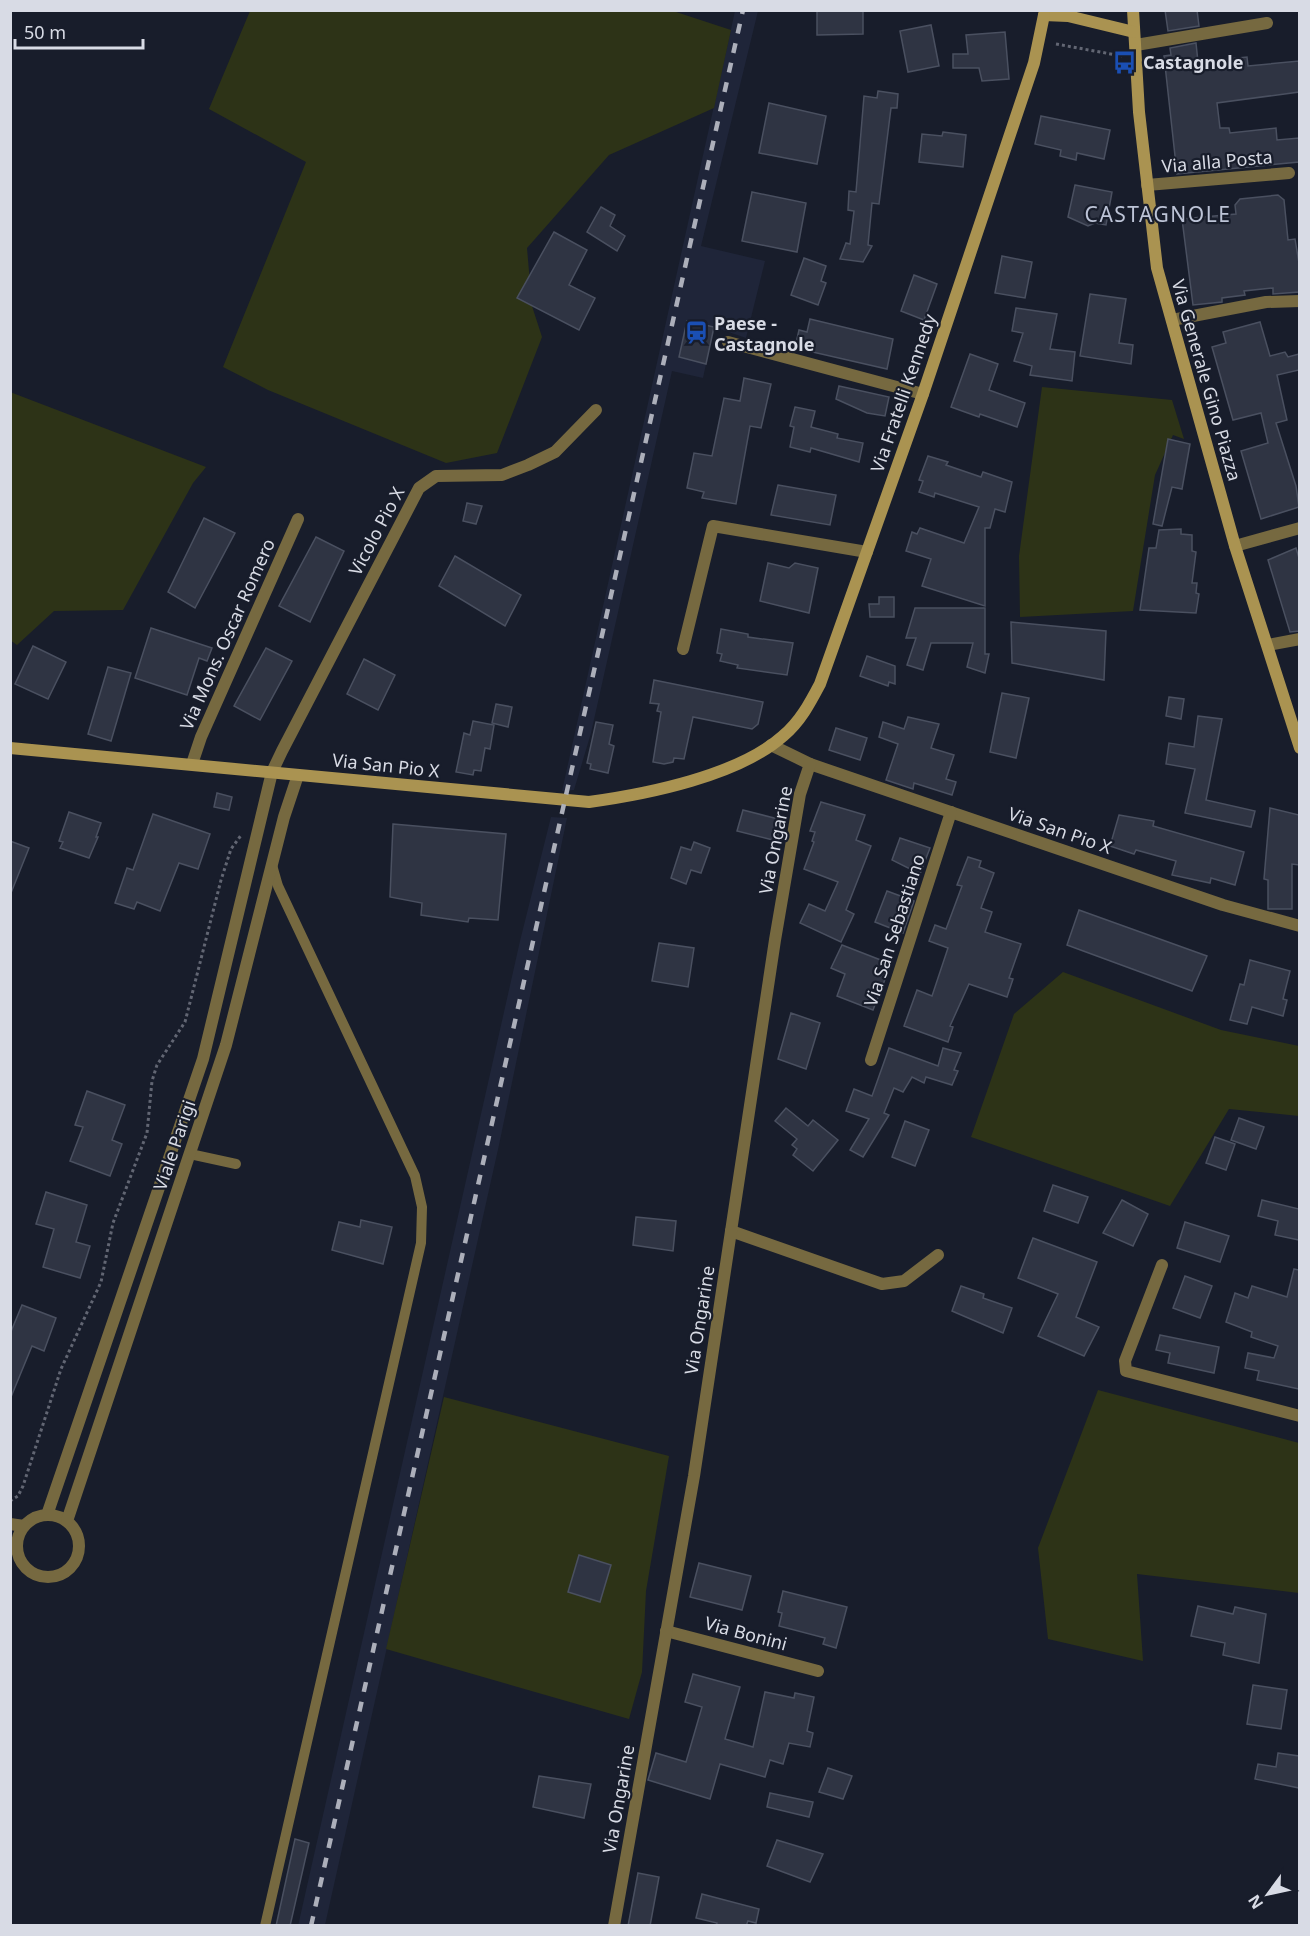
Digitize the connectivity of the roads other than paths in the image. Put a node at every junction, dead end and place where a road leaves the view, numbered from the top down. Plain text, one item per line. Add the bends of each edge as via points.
1 (1132, 10) edge
2 (1045, 12) edge
3 (1267, 23) dead end
4 (1135, 38) junction
5 (1289, 173) dead end
6 (1148, 185) junction
7 (1299, 301) edge
8 (1172, 320) junction
9 (728, 342) dead end
10 (923, 394) junction
11 (596, 410) dead end
12 (298, 519) dead end
13 (1299, 528) edge
14 (1235, 546) junction
15 (867, 552) junction
16 (1299, 639) edge
17 (1268, 645) junction
18 (683, 649) dead end
19 (771, 745) junction
20 (10, 748) edge
21 (1299, 748) edge
22 (752, 756) joint
23 (192, 764) junction
24 (810, 764) junction
25 (272, 772) junction
26 (298, 775) junction
27 (951, 812) junction
28 (272, 865) junction
29 (1299, 926) edge
30 (871, 1060) dead end
31 (189, 1154) junction
32 (236, 1164) dead end
33 (731, 1231) junction
34 (938, 1255) dead end
35 (1162, 1265) dead end
36 (1299, 1416) edge
37 (47, 1515) junction
38 (67, 1521) junction
39 (10, 1524) edge
40 (24, 1526) junction
41 (14, 1548) edge
42 (666, 1631) junction
43 (818, 1671) dead end
44 (265, 1926) edge
45 (614, 1926) edge

1 - 4 street, Via Generale Gino Piazza
2 - 4 street
2 - 10 street, Via Fratelli Kennedy via 1034,63
3 - 4 street
4 - 6 street, Via Generale Gino Piazza via 1138,112
5 - 6 street, Via alla Posta
6 - 8 street, Via Generale Gino Piazza via 1157,268
7 - 8 street
8 - 14 street, Via Generale Gino Piazza
9 - 10 street
10 - 15 street, Via Fratelli Kennedy
11 - 25 street, Vicolo Pio X via 555,452 528,465 502,475 436,476 419,488
12 - 23 street, Via Mons. Oscar Romero
13 - 14 street
14 - 17 street, Via Generale Gino Piazza
15 - 18 street via 713,526
15 - 19 street, Via Fratelli Kennedy via 820,684 796,723
16 - 17 street
17 - 21 street, Via Generale Gino Piazza
19 - 22 street, Via Fratelli Kennedy
19 - 24 street
20 - 23 street, Via San Pio X
22 - 26 street, Via San Pio X via 653,793 589,802
23 - 25 street, Via San Pio X
24 - 27 street, Via San Pio X
24 - 33 street, Via Ongarine via 800,794 777,929
25 - 26 street, Via San Pio X
25 - 37 street, Viale Parigi via 203,1059
26 - 28 street, Viale Parigi
27 - 29 street, Via San Pio X via 1223,905
27 - 30 street, Via San Sebastiano
28 - 31 street, Viale Parigi via 226,1046
28 - 44 lane via 278,886 415,1176 422,1216 421,1244
31 - 32 lane
31 - 38 street, Viale Parigi
33 - 34 street via 882,1284 904,1281
33 - 42 street, Via Ongarine
35 - 36 street via 1125,1361 1126,1371
37 - 38 street
37 - 40 street
38 - 41 street via 77,1536 78,1553 74,1563 58,1575 30,1571
39 - 40 street
40 - 41 street
42 - 43 street, Via Bonini
42 - 45 street, Via Ongarine

